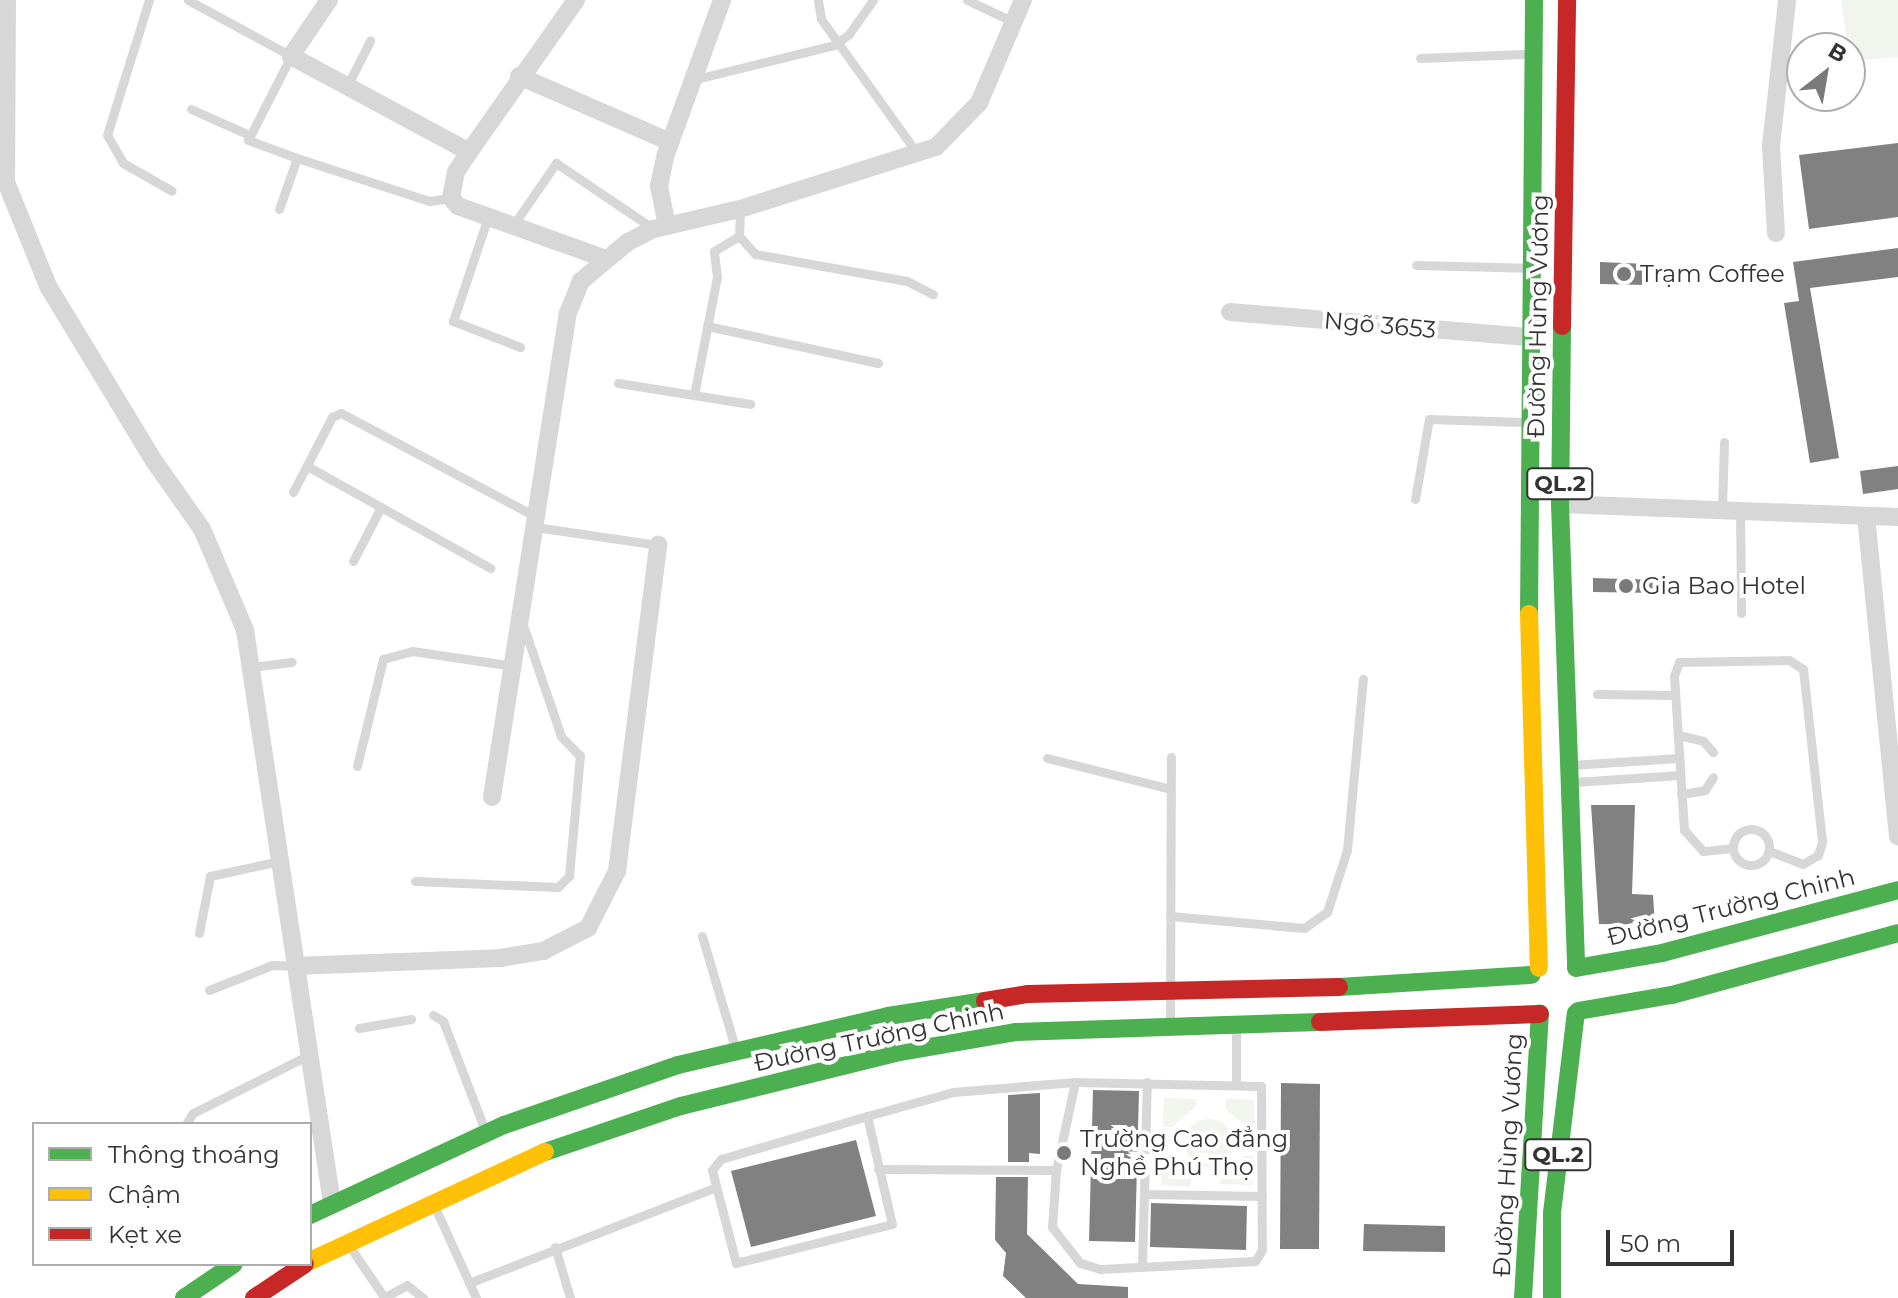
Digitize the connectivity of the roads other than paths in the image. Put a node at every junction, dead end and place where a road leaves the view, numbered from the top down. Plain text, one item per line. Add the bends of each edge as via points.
1 (7, 0) edge
2 (149, 0) edge
3 (188, 0) edge
4 (329, 0) edge
5 (576, 0) edge
6 (722, 0) edge
7 (818, 0) edge
8 (873, 0) edge
9 (967, 0) edge
10 (1023, 0) edge
11 (1534, 0) edge
12 (1567, 0) edge
13 (1787, 0) edge
14 (1014, 22) junction
15 (370, 41) dead end
16 (841, 41) junction
17 (1533, 53) junction
18 (291, 56) junction
19 (1420, 58) dead end
20 (519, 76) junction
21 (689, 81) junction
22 (347, 86) junction
23 (191, 109) dead end
24 (249, 135) junction
25 (670, 142) junction
26 (469, 152) junction
27 (917, 153) junction
28 (297, 158) junction
29 (172, 191) dead end
30 (451, 198) junction
31 (279, 209) dead end
32 (740, 209) junction
33 (488, 217) junction
34 (512, 227) junction
35 (660, 227) junction
36 (1776, 233) dead end
37 (739, 236) junction
38 (606, 259) junction
39 (1416, 265) dead end
40 (1530, 268) junction
41 (933, 294) dead end
42 (1230, 312) dead end
43 (707, 326) junction
44 (1529, 337) junction
45 (520, 347) dead end
46 (878, 363) dead end
47 (618, 383) dead end
48 (694, 395) junction
49 (750, 404) dead end
50 (1527, 423) junction
51 (1724, 442) dead end
52 (307, 466) junction
53 (293, 492) dead end
54 (1415, 499) dead end
55 (1560, 504) junction
56 (381, 507) junction
57 (1731, 510) junction
58 (1866, 516) junction
59 (1898, 517) edge
60 (536, 522) junction
61 (658, 545) joint
62 (353, 561) dead end
63 (490, 568) dead end
64 (1741, 613) dead end
65 (520, 618) junction
66 (292, 662) dead end
67 (513, 666) junction
68 (251, 667) junction
69 (1363, 679) dead end
70 (1597, 694) dead end
71 (1675, 695) junction
72 (1678, 735) junction
73 (1713, 752) dead end
74 (1171, 757) dead end
75 (1047, 758) dead end
76 (1679, 758) junction
77 (357, 766) dead end
78 (1566, 774) junction
79 (1680, 775) junction
80 (1713, 777) dead end
81 (1170, 789) junction
82 (1681, 794) junction
83 (492, 797) dead end
84 (1898, 836) edge
85 (1733, 848) junction
86 (1769, 851) junction
87 (280, 861) junction
88 (415, 881) dead end
89 (1898, 890) edge
90 (1170, 916) junction
91 (199, 933) dead end
92 (1898, 933) edge
93 (702, 936) dead end
94 (295, 966) junction
95 (1576, 968) junction
96 (1536, 971) junction
97 (209, 990) dead end
98 (1170, 990) junction
99 (1577, 1012) junction
100 (1540, 1014) junction
101 (433, 1015) dead end
102 (411, 1019) dead end
103 (1236, 1027) junction
104 (359, 1028) dead end
105 (1170, 1028) junction
106 (736, 1052) junction
107 (309, 1055) junction
108 (1075, 1082) junction
109 (1147, 1082) junction
110 (1236, 1085) junction
111 (867, 1116) junction
112 (187, 1122) edge
113 (486, 1133) junction
114 (878, 1169) junction
115 (1056, 1170) junction
116 (716, 1187) junction
117 (1144, 1194) junction
118 (1262, 1196) junction
119 (432, 1200) junction
120 (332, 1203) junction
121 (312, 1214) edge
122 (346, 1241) junction
123 (555, 1247) junction
124 (312, 1260) edge
125 (231, 1266) edge
126 (302, 1266) edge
127 (1142, 1267) junction
128 (469, 1283) junction
129 (184, 1298) edge
130 (254, 1298) edge
131 (384, 1298) edge
132 (423, 1298) edge
133 (476, 1298) edge
134 (570, 1298) edge
135 (1523, 1298) edge
136 (1552, 1298) edge

1 - 68 street via 6,182 48,286 154,461 202,529 239,608
2 - 29 lane via 107,135 123,163
3 - 18 lane
4 - 18 street
5 - 20 street
6 - 21 street
7 - 16 lane via 821,19
8 - 16 lane
9 - 14 lane
10 - 14 street
11 - 17 main road, Đường Hùng Vương / QL.2
12 - 55 main road, Đường Hùng Vương / QL.2
13 - 36 street via 1771,146
14 - 27 street via 979,103 936,147
15 - 22 lane
16 - 21 lane
16 - 27 lane
17 - 19 lane
17 - 40 main road, Đường Hùng Vương / QL.2
18 - 22 street
18 - 24 lane
20 - 25 street
20 - 26 street
21 - 25 street
22 - 26 street
23 - 24 lane
24 - 28 lane via 257,145
25 - 35 street via 659,186
26 - 30 street via 456,172
27 - 32 street
28 - 30 lane via 429,201
28 - 31 lane
30 - 33 street
32 - 35 street
32 - 37 lane
33 - 34 street
33 - 45 lane via 453,321
34 - 35 lane via 556,163
34 - 38 street
35 - 38 street
37 - 41 lane via 755,254 907,281
37 - 43 lane via 714,251 717,277
38 - 60 street via 581,281 568,313
39 - 40 lane
40 - 44 main road, Đường Hùng Vương / QL.2
42 - 44 street, Ngõ 3653
43 - 46 lane
43 - 48 lane
44 - 50 main road, Đường Hùng Vương / QL.2
47 - 48 lane
48 - 49 lane
50 - 54 lane via 1429,419
50 - 96 main road, Đường Hùng Vương / QL.2
51 - 57 lane
52 - 53 lane
52 - 56 lane
52 - 60 lane via 332,417 341,413
55 - 57 street
55 - 78 main road, Đường Hùng Vương / QL.2
56 - 62 lane
56 - 63 lane
57 - 58 street
57 - 64 lane
58 - 59 street
58 - 84 street
60 - 61 lane
60 - 65 street
61 - 94 street via 617,871 588,928 543,951 500,958
65 - 67 street
65 - 88 lane via 561,736 580,756 569,876 558,887
66 - 68 lane
67 - 77 lane via 412,651 383,659
67 - 83 street
68 - 87 street
69 - 90 lane via 1347,850 1327,912 1304,928
70 - 71 lane
71 - 72 lane
71 - 86 lane via 1679,662 1789,660 1803,669 1822,842 1818,855 1803,864
72 - 73 lane via 1703,741
72 - 76 lane
74 - 81 lane
75 - 81 lane
76 - 78 lane
76 - 79 lane
78 - 79 lane
78 - 95 main road, Đường Hùng Vương / QL.2
79 - 82 lane
80 - 82 lane via 1705,790
81 - 90 lane
82 - 85 lane via 1684,830 1693,844 1712,852
85 - 86 lane via 1746,864 1760,862
85 - 86 lane via 1742,831 1755,829 1766,837
87 - 91 lane via 210,876
87 - 94 street
89 - 95 main road, Đường Trường Chinh via 1662,953
90 - 98 lane
92 - 99 main road via 1672,995
93 - 106 lane
94 - 97 lane via 272,965
94 - 107 street
95 - 96 main road via 1557,961
95 - 99 main road, QL.2 via 1586,987
96 - 98 main road, Đường Trường Chinh via 1410,986
96 - 100 main road, QL.2 via 1529,996
98 - 105 lane
98 - 106 main road, Đường Trường Chinh via 1013,996 888,1016
99 - 100 main road via 1558,1020
99 - 136 main road, Đường Hùng Vương / QL.2 via 1552,1213
100 - 103 main road, Đường Trường Chinh
100 - 135 main road, Đường Hùng Vương / QL.2
101 - 113 lane via 443,1021
102 - 104 lane
103 - 105 main road, Đường Trường Chinh
103 - 110 lane
105 - 119 main road, Đường Trường Chinh via 1015,1032 895,1053 681,1106 514,1162
106 - 113 main road, Đường Trường Chinh via 678,1065
107 - 112 lane via 193,1113
107 - 120 street
108 - 109 lane
108 - 111 lane via 953,1092
108 - 115 lane
109 - 110 lane
109 - 117 lane
110 - 118 lane via 1261,1086
111 - 114 lane
111 - 116 lane via 721,1159 712,1170
113 - 120 main road, Đường Trường Chinh
114 - 115 lane
114 - 116 lane via 892,1224 736,1263
115 - 127 lane via 1054,1234 1089,1268
116 - 123 lane
117 - 118 lane
117 - 127 lane
118 - 127 lane via 1262,1250 1255,1261
119 - 122 main road, Đường Trường Chinh
119 - 128 lane
120 - 121 main road, Đường Trường Chinh
122 - 124 main road, Đường Trường Chinh
122 - 131 lane
123 - 128 lane
123 - 134 lane
125 - 129 main road
126 - 130 main road, Đường Trường Chinh
128 - 133 lane
131 - 132 lane via 407,1285

